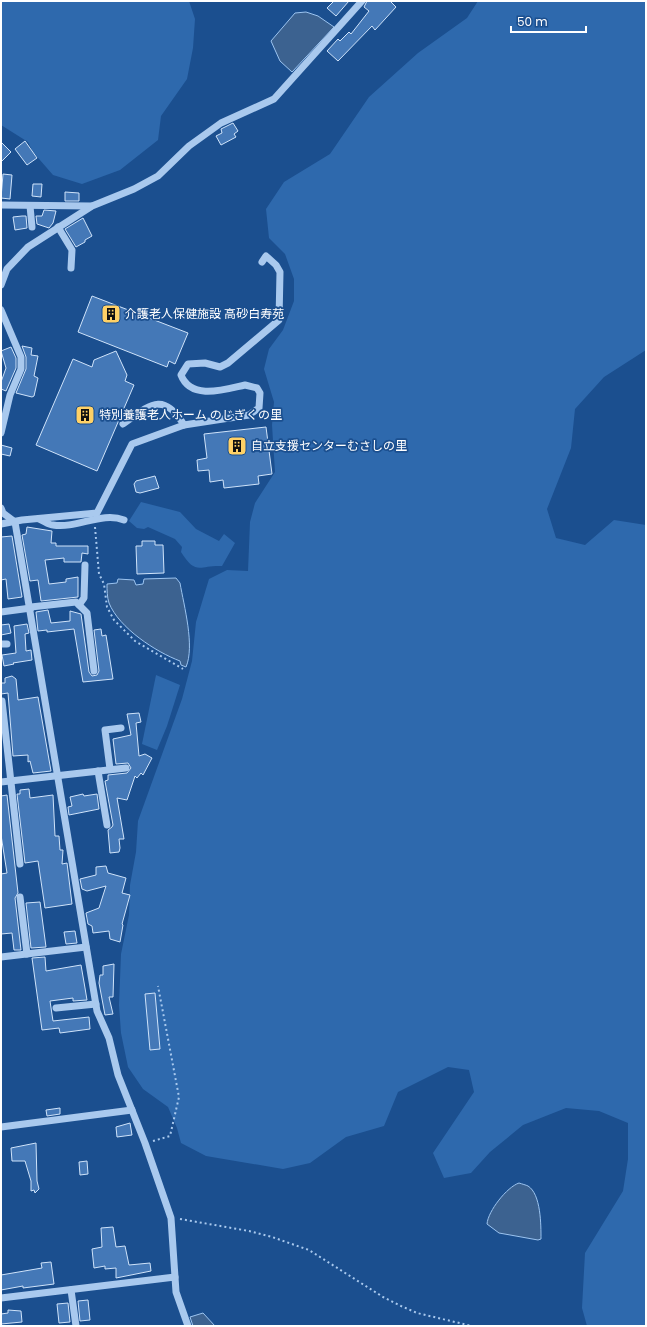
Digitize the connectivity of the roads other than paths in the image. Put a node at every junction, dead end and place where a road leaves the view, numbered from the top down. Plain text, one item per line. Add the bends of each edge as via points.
1 (362, 1) edge
2 (1, 205) edge
3 (30, 206) junction
4 (92, 206) junction
5 (32, 227) dead end
6 (58, 227) junction
7 (262, 262) dead end
8 (70, 268) dead end
9 (1, 284) edge
10 (1, 310) edge
11 (123, 424) dead end
12 (184, 425) junction
13 (1, 433) edge
14 (1, 508) edge
15 (39, 519) junction
16 (124, 520) dead end
17 (15, 522) junction
18 (1, 524) edge
19 (85, 565) dead end
20 (79, 604) junction
21 (31, 608) junction
22 (1, 612) edge
23 (94, 671) dead end
24 (2, 701) dead end
25 (121, 728) dead end
26 (126, 768) dead end
27 (110, 770) junction
28 (98, 771) junction
29 (58, 776) junction
30 (11, 781) junction
31 (1, 782) edge
32 (107, 825) dead end
33 (20, 864) dead end
34 (20, 897) dead end
35 (86, 947) junction
36 (27, 954) junction
37 (1, 957) edge
38 (96, 1004) junction
39 (56, 1008) dead end
40 (132, 1110) junction
41 (1, 1127) edge
42 (175, 1277) junction
43 (71, 1290) junction
44 (1, 1298) edge
45 (76, 1326) edge
46 (188, 1326) edge

1 - 4 street via 274,100 221,123 189,146 158,176
2 - 3 street
3 - 4 street
3 - 5 street
4 - 6 street
6 - 8 street via 72,250
6 - 9 street via 28,246 7,269
7 - 12 street via 266,256 280,272 279,320 228,364 220,367 205,363 188,364 181,375 190,387 213,393 251,385 260,393 259,408 249,414
10 - 13 street via 21,357 21,369 10,395
11 - 12 street via 151,404 158,403 176,412
12 - 15 street via 132,444 97,513
14 - 17 street via 3,513
15 - 16 street via 53,525 118,518
15 - 17 street
17 - 18 street
17 - 21 street
19 - 20 street via 84,598
20 - 21 street via 76,602
20 - 23 street via 87,613
21 - 22 street
21 - 29 street
24 - 30 street
25 - 27 street via 105,730
26 - 27 street
27 - 28 street
28 - 29 street
28 - 32 street
29 - 30 street
29 - 35 street
30 - 31 street
30 - 33 street
34 - 36 street
35 - 36 street
35 - 38 street
36 - 37 street
38 - 39 street
38 - 40 street via 109,1038 118,1075
40 - 41 street
40 - 42 street via 170,1218
42 - 43 street
42 - 46 street via 176,1292
43 - 44 street
43 - 45 street

